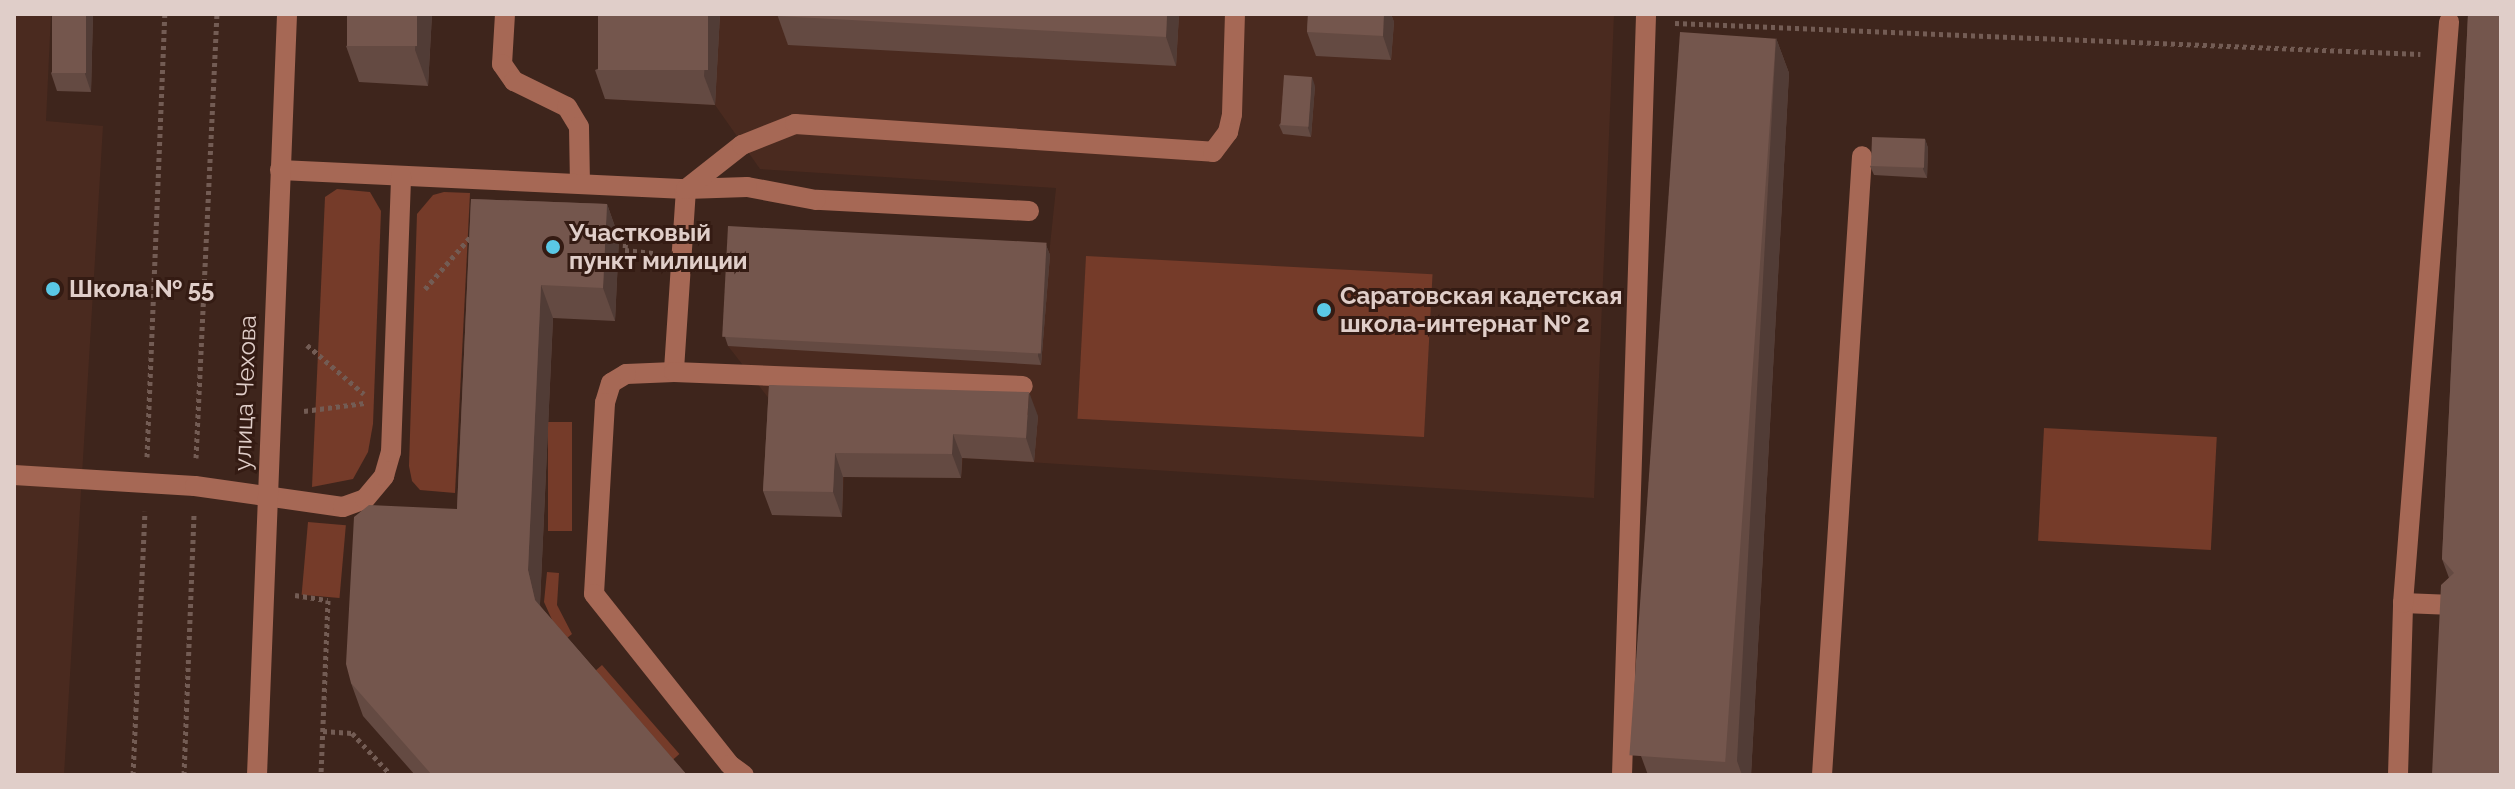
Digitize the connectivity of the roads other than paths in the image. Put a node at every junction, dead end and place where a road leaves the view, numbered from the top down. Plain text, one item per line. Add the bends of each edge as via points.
1 (287, 14) edge
2 (505, 14) edge
3 (1235, 14) edge
4 (1646, 18) edge
5 (2449, 22) dead end
6 (1862, 156) dead end
7 (280, 170) junction
8 (401, 176) junction
9 (580, 183) junction
10 (686, 189) junction
11 (1029, 211) dead end
12 (674, 372) junction
13 (1023, 386) dead end
14 (14, 475) edge
15 (267, 497) junction
16 (2403, 603) junction
17 (2453, 605) edge
18 (257, 775) edge
19 (744, 775) edge
20 (1622, 775) edge
21 (1822, 775) edge
22 (2398, 775) edge

1 - 7 street, улица Чехова
2 - 9 street via 502,64 514,81 567,107 579,127
3 - 10 street via 1232,114 1228,132 1213,152 795,124 742,145
4 - 20 street
5 - 16 street
6 - 21 street
7 - 8 street
7 - 15 street, улица Чехова
8 - 9 street
8 - 15 street via 391,452 384,476 365,499 343,507
9 - 10 street
10 - 11 street via 747,187 816,200
10 - 12 street
12 - 13 street
12 - 19 street via 626,374 611,383 605,403 594,594 730,765
14 - 15 street via 195,486
15 - 18 street, улица Чехова
16 - 17 street
16 - 22 street

